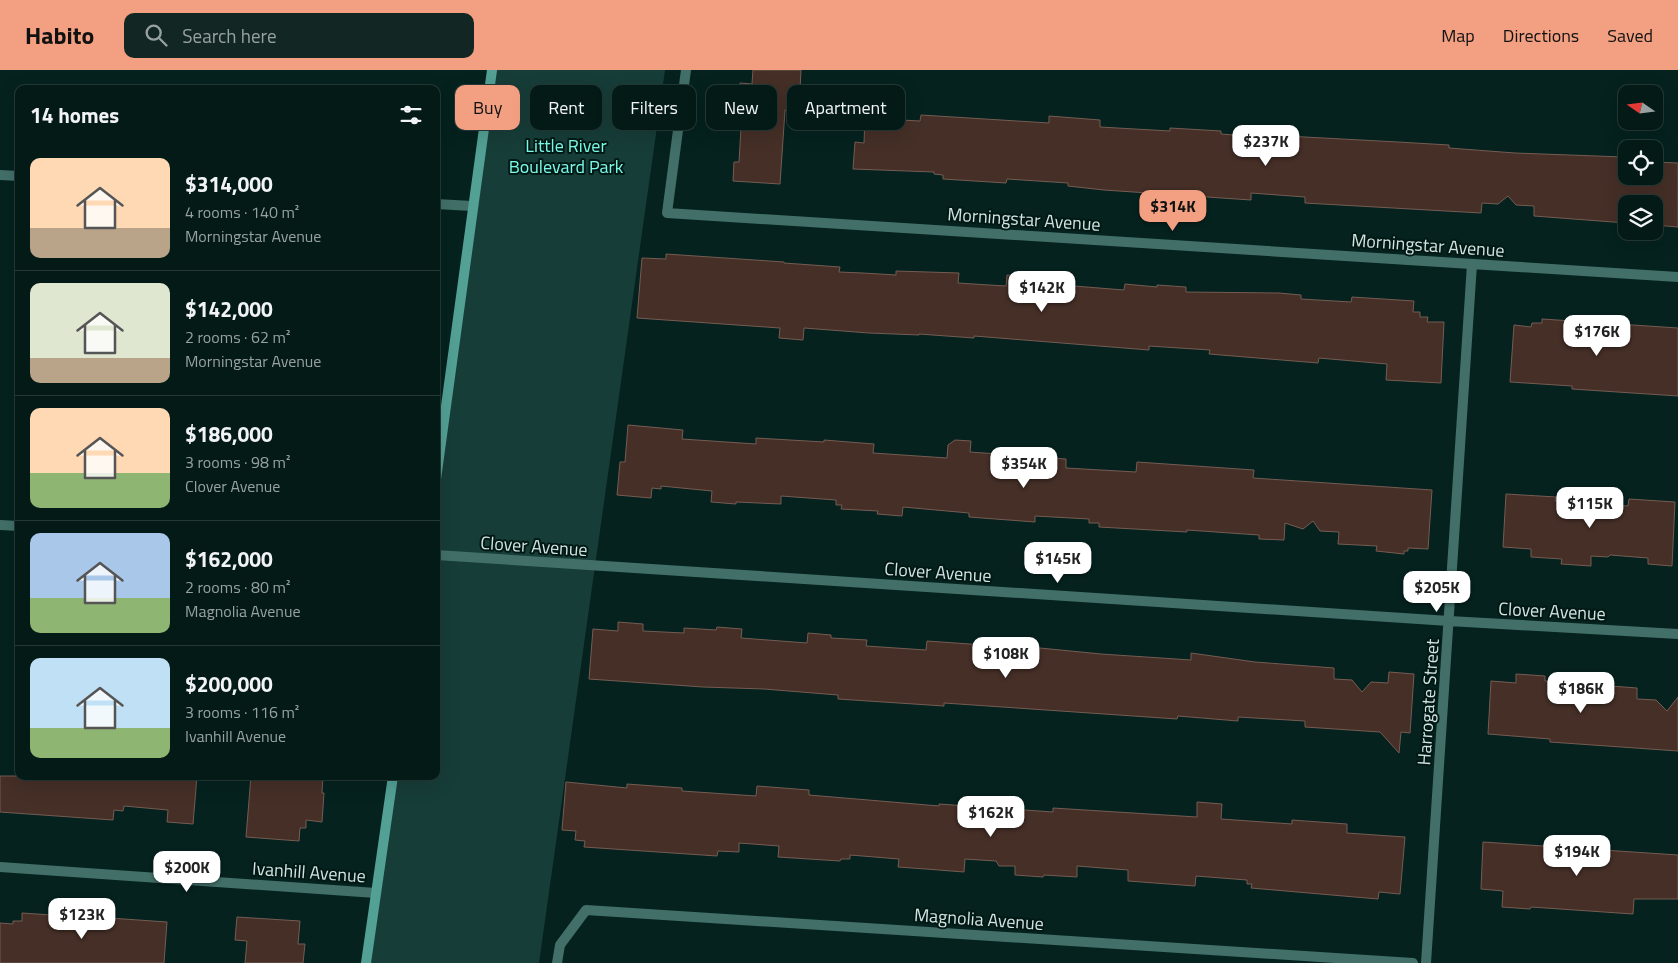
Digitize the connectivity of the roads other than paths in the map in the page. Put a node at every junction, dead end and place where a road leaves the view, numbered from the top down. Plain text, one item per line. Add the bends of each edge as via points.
1 (492, 70) edge
2 (686, 70) edge
3 (0, 175) edge
4 (15, 176) edge
5 (440, 204) edge
6 (472, 206) junction
7 (1472, 264) junction
8 (1678, 277) edge
9 (440, 449) edge
10 (0, 524) edge
11 (15, 526) edge
12 (440, 555) edge
13 (1449, 621) junction
14 (1678, 634) edge
15 (392, 780) edge
16 (0, 867) edge
17 (376, 893) junction
18 (366, 963) edge
19 (557, 963) edge
20 (1413, 963) edge
21 (1426, 963) edge

1 - 6 street
2 - 7 street, Morningstar Avenue via 666,213
3 - 4 street
5 - 6 street
6 - 9 street
7 - 8 street, Morningstar Avenue
7 - 13 street, Harrogate Street
10 - 11 street
12 - 13 street, Clover Avenue
13 - 14 street, Clover Avenue
13 - 21 street, Harrogate Street
15 - 17 street
16 - 17 street, Ivanhill Avenue
17 - 18 street
19 - 20 street, Magnolia Avenue via 560,945 586,910

